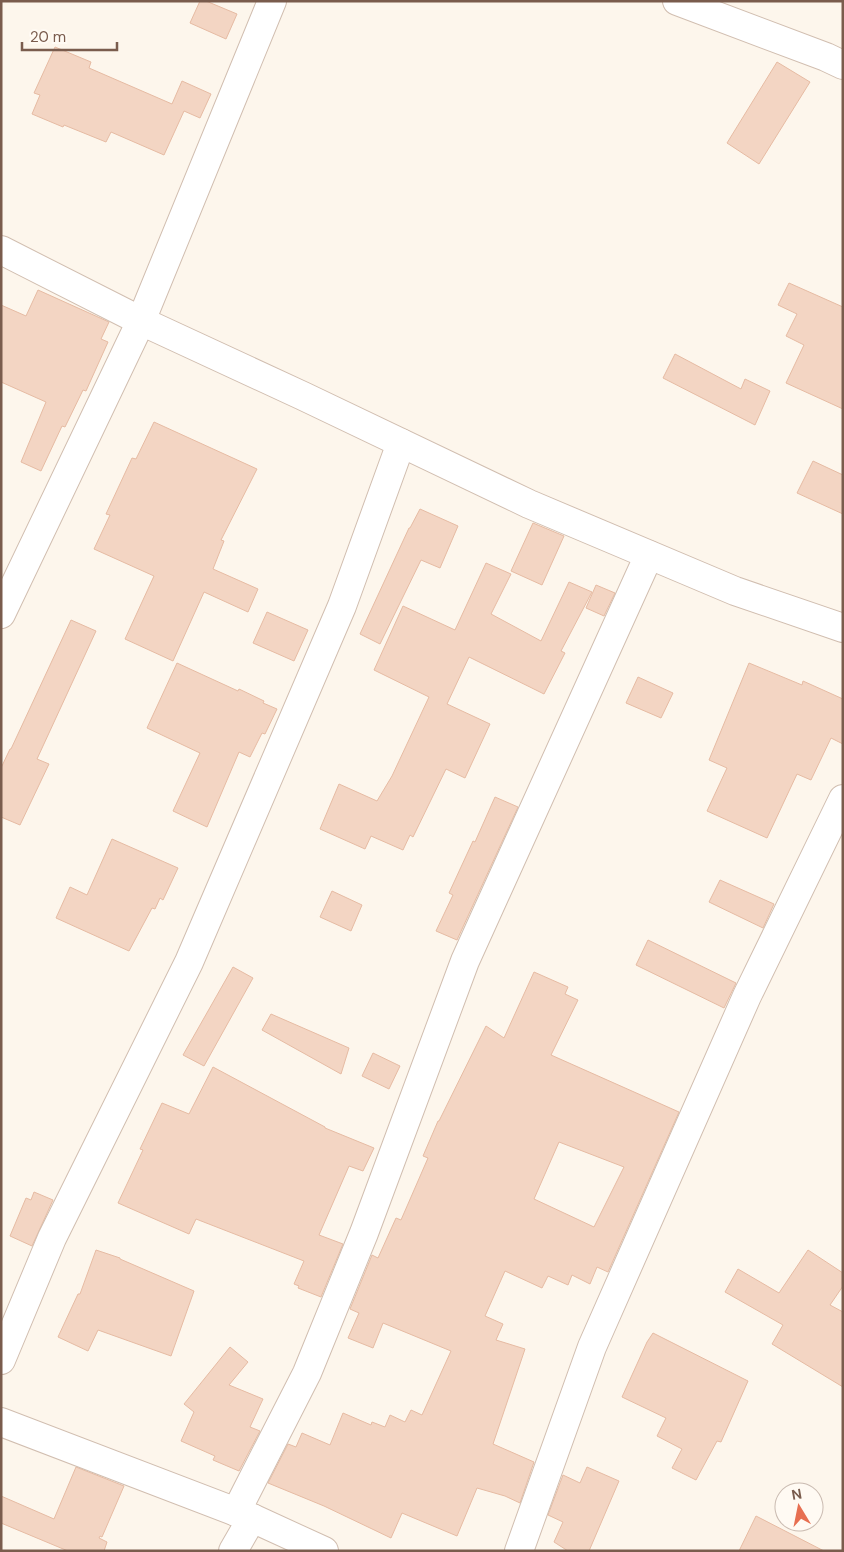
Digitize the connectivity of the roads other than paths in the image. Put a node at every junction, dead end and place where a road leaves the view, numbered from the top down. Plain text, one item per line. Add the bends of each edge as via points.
1 (272, 1) edge
2 (678, 1) edge
3 (843, 65) edge
4 (1, 250) edge
5 (141, 321) junction
6 (401, 443) junction
7 (649, 555) junction
8 (1, 614) edge
9 (843, 628) edge
10 (843, 799) edge
11 (1, 1360) edge
12 (1, 1422) edge
13 (244, 1515) junction
14 (233, 1551) edge
15 (324, 1551) edge
16 (519, 1551) edge

1 - 5 street
2 - 3 street
4 - 5 street
5 - 6 street
5 - 8 street
6 - 7 street via 529,504
6 - 11 street via 342,606 189,962 52,1238
7 - 9 street via 736,591
7 - 13 street via 465,961 364,1233
10 - 16 street via 747,996 596,1338
12 - 13 street
13 - 14 street
13 - 15 street

